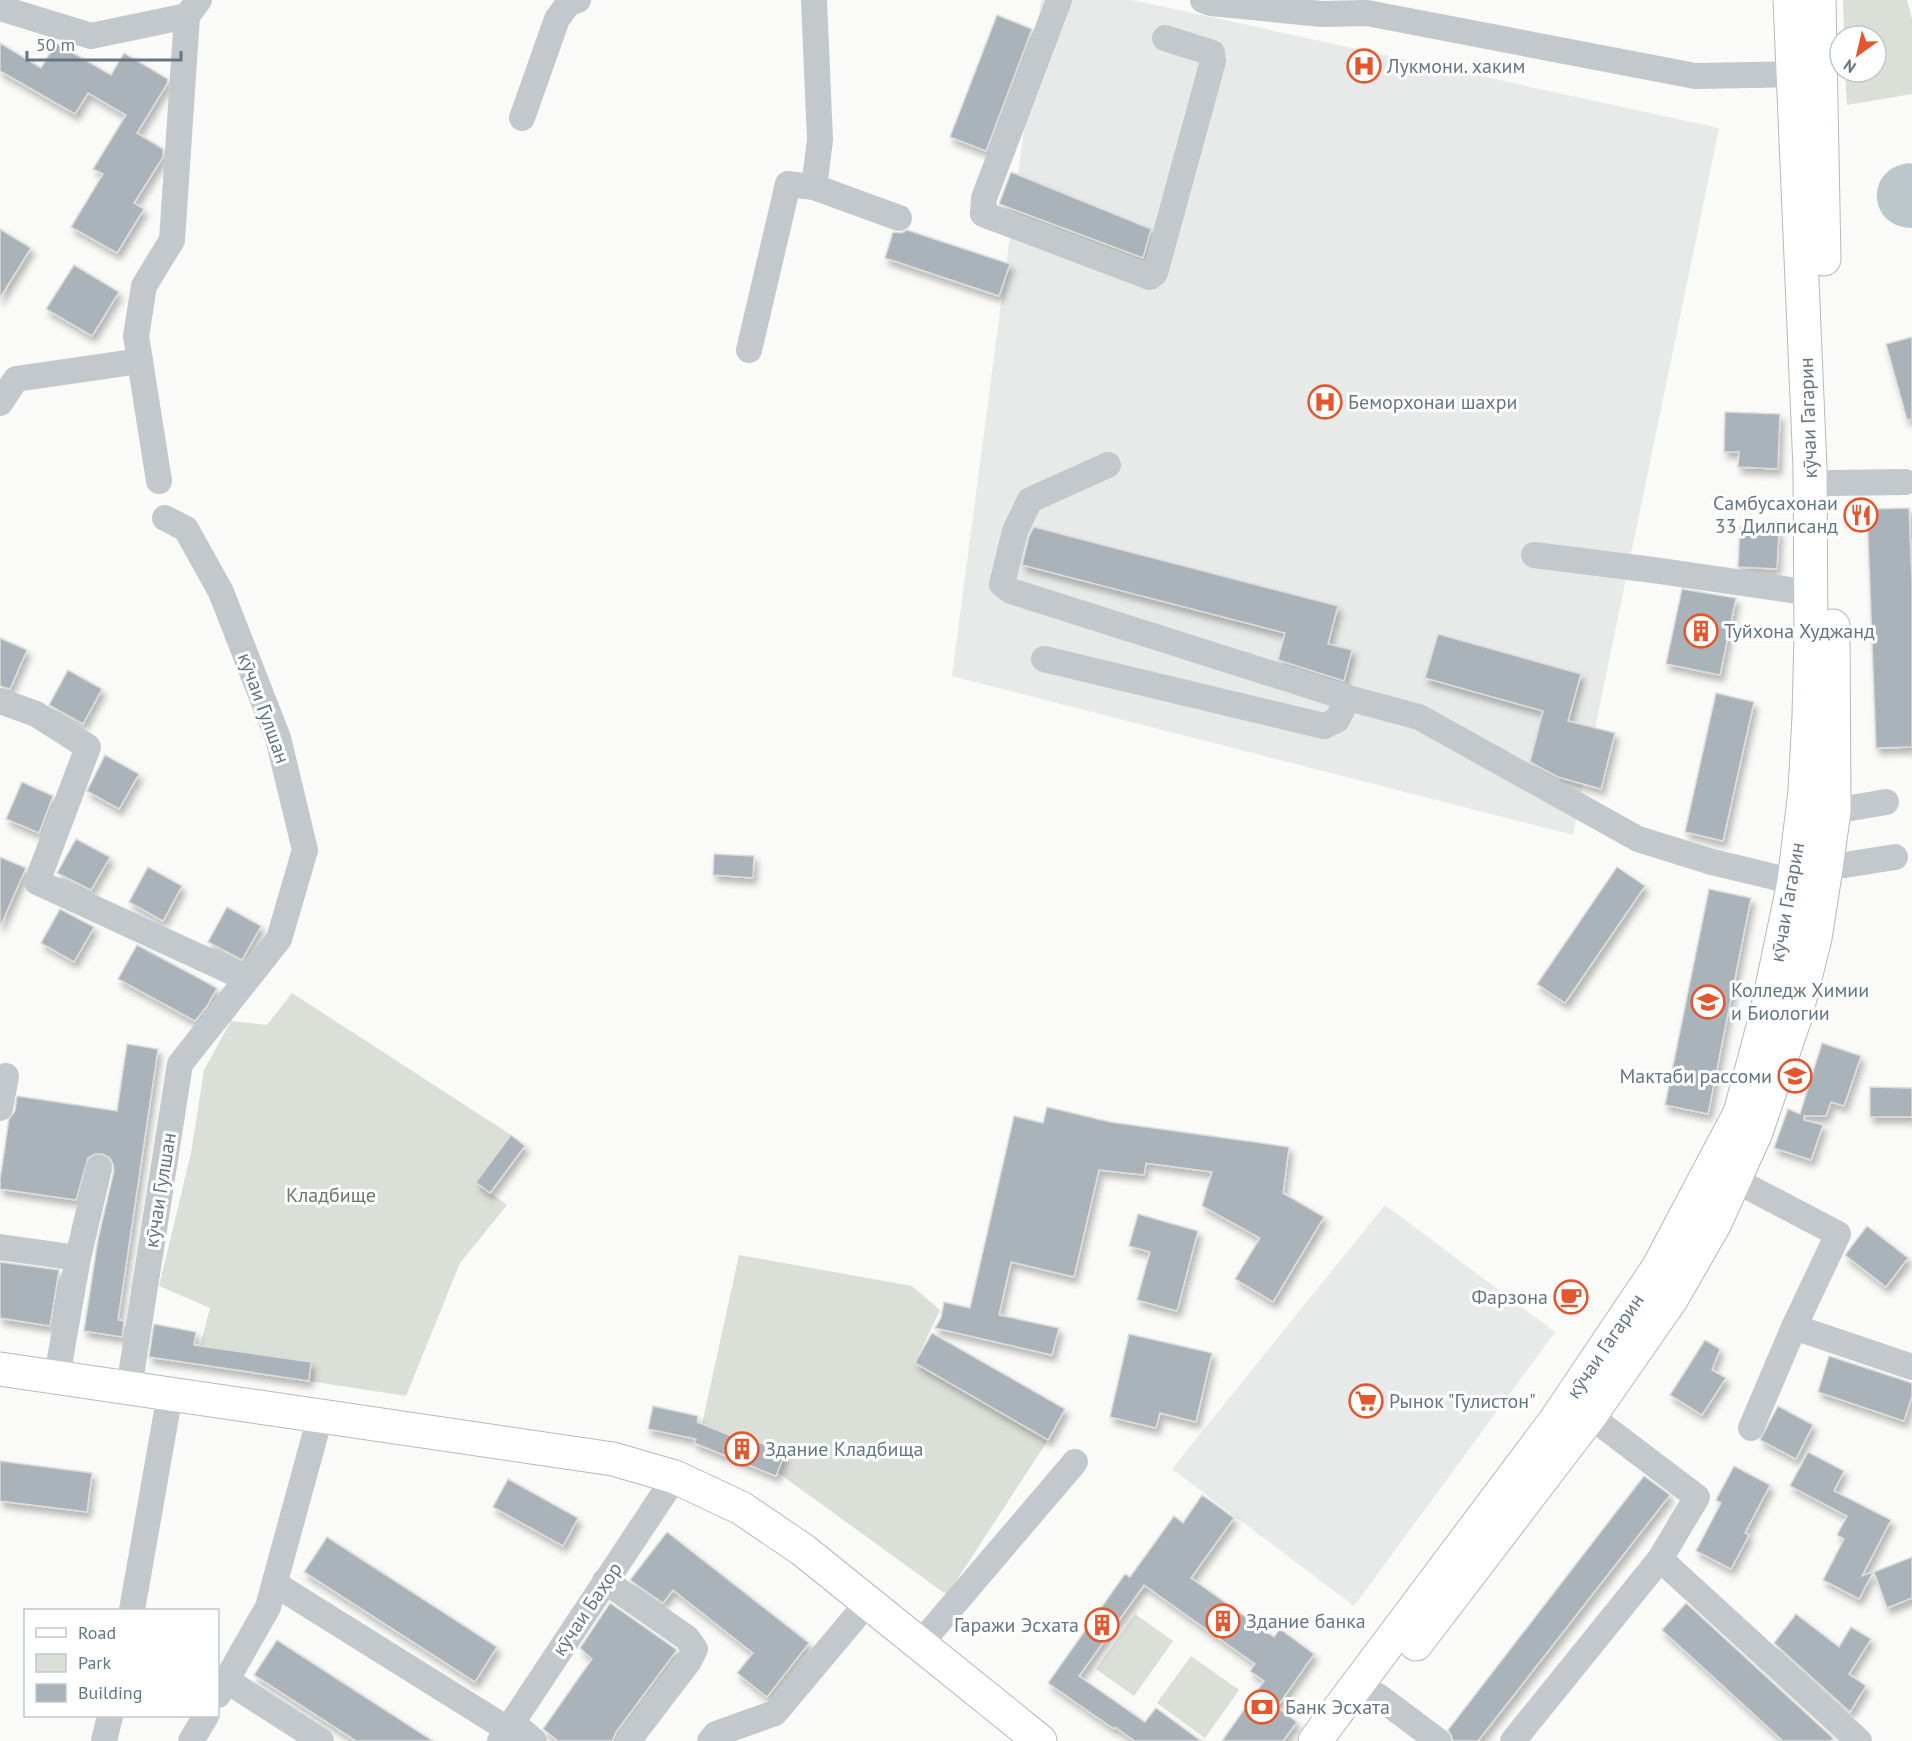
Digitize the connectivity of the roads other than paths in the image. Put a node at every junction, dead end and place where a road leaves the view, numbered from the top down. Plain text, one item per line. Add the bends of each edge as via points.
1 (578, 0) edge
2 (814, 0) edge
3 (1059, 0) edge
4 (1203, 0) edge
5 (1790, 0) edge
6 (1819, 0) edge
7 (15, 8) edge
8 (193, 8) edge
9 (1165, 38) dead end
10 (1807, 74) junction
11 (522, 118) dead end
12 (814, 187) junction
13 (899, 218) dead end
14 (749, 350) dead end
15 (140, 361) junction
16 (0, 403) edge
17 (1108, 465) dead end
18 (159, 481) dead end
19 (1905, 482) dead end
20 (1831, 483) junction
21 (165, 518) dead end
22 (1534, 555) dead end
23 (1811, 593) junction
24 (1044, 659) dead end
25 (1348, 698) junction
26 (0, 701) edge
27 (1886, 802) dead end
28 (1834, 811) junction
29 (1895, 857) dead end
30 (1814, 880) junction
31 (247, 979) junction
32 (6, 1076) dead end
33 (0, 1108) edge
34 (99, 1168) dead end
35 (1734, 1180) junction
36 (0, 1248) edge
37 (78, 1258) junction
38 (1794, 1327) junction
39 (1912, 1367) edge
40 (0, 1369) edge
41 (57, 1376) junction
42 (129, 1388) junction
43 (170, 1394) junction
44 (320, 1416) junction
45 (1590, 1416) junction
46 (1751, 1428) dead end
47 (1075, 1462) dead end
48 (675, 1477) junction
49 (1660, 1559) junction
50 (605, 1581) junction
51 (275, 1584) junction
52 (868, 1602) junction
53 (132, 1609) edge
54 (920, 1644) junction
55 (222, 1688) edge
56 (1378, 1696) junction
57 (110, 1717) edge
58 (205, 1717) edge
59 (506, 1731) edge
60 (104, 1741) edge
61 (191, 1741) edge
62 (321, 1741) edge
63 (534, 1741) edge
64 (628, 1741) edge
65 (710, 1741) edge
66 (1040, 1741) edge
67 (1315, 1741) edge
68 (1344, 1741) edge
69 (1438, 1741) edge
70 (1513, 1741) edge
71 (1859, 1741) edge

1 - 11 street via 569,3 557,19
2 - 12 street via 820,140
3 - 9 street via 984,198 983,214 1150,277 1155,273 1213,61 1212,53
4 - 10 street via 1322,14 1367,13 1695,76
5 - 10 main road, кӯчаи Гагарин
6 - 10 main road, кӯчаи Гагарин
7 - 8 street via 91,36
8 - 15 street via 172,240 144,286 136,336
10 - 20 main road, кӯчаи Гагарин
10 - 23 main road, кӯчаи Гагарин
12 - 13 street
12 - 14 street via 788,184
15 - 16 street via 16,379
15 - 18 street
17 - 25 street via 1030,500 1015,531 1002,584 1011,591
19 - 20 street
20 - 28 main road, кӯчаи Гагарин
21 - 31 street, кӯчаи Гулшан via 186,529 220,592 278,738 305,850 279,939
22 - 23 street
23 - 30 main road, кӯчаи Гагарин via 1805,791
24 - 25 street via 1324,726 1337,720
25 - 30 street via 1419,717 1638,838 1712,862
26 - 31 street via 36,714 88,747 37,882
27 - 28 street
28 - 30 main road, кӯчаи Гагарин
29 - 30 street
30 - 35 main road, кӯчаи Гагарин via 1815,938 1795,1018 1756,1132
30 - 67 main road, кӯчаи Гагарин via 1766,1016 1740,1113 1658,1268 1555,1421
31 - 42 street, кӯчаи Гулшан via 180,1064
32 - 33 street
34 - 37 street
35 - 38 street via 1838,1234
35 - 45 main road, кӯчаи Гагарин via 1715,1223 1672,1298
36 - 37 street
37 - 41 street
38 - 39 street
38 - 46 street
40 - 41 main road
41 - 42 main road
42 - 43 main road
43 - 44 main road
43 - 53 street
44 - 48 main road via 613,1460
44 - 51 street
45 - 49 street via 1697,1497
45 - 56 main road, кӯчаи Гагарин
47 - 54 street
48 - 50 street, кӯчаи Баҳор
48 - 52 main road via 741,1508 803,1550
49 - 70 street
49 - 71 street
50 - 59 street, кӯчаи Баҳор
50 - 64 street via 687,1638 695,1649
51 - 55 street via 268,1607
51 - 59 street
52 - 54 main road
52 - 65 street via 775,1713 716,1734
54 - 66 main road
55 - 62 street
56 - 68 main road, кӯчаи Гагарин
56 - 69 street
57 - 60 street
58 - 61 street
59 - 63 street

